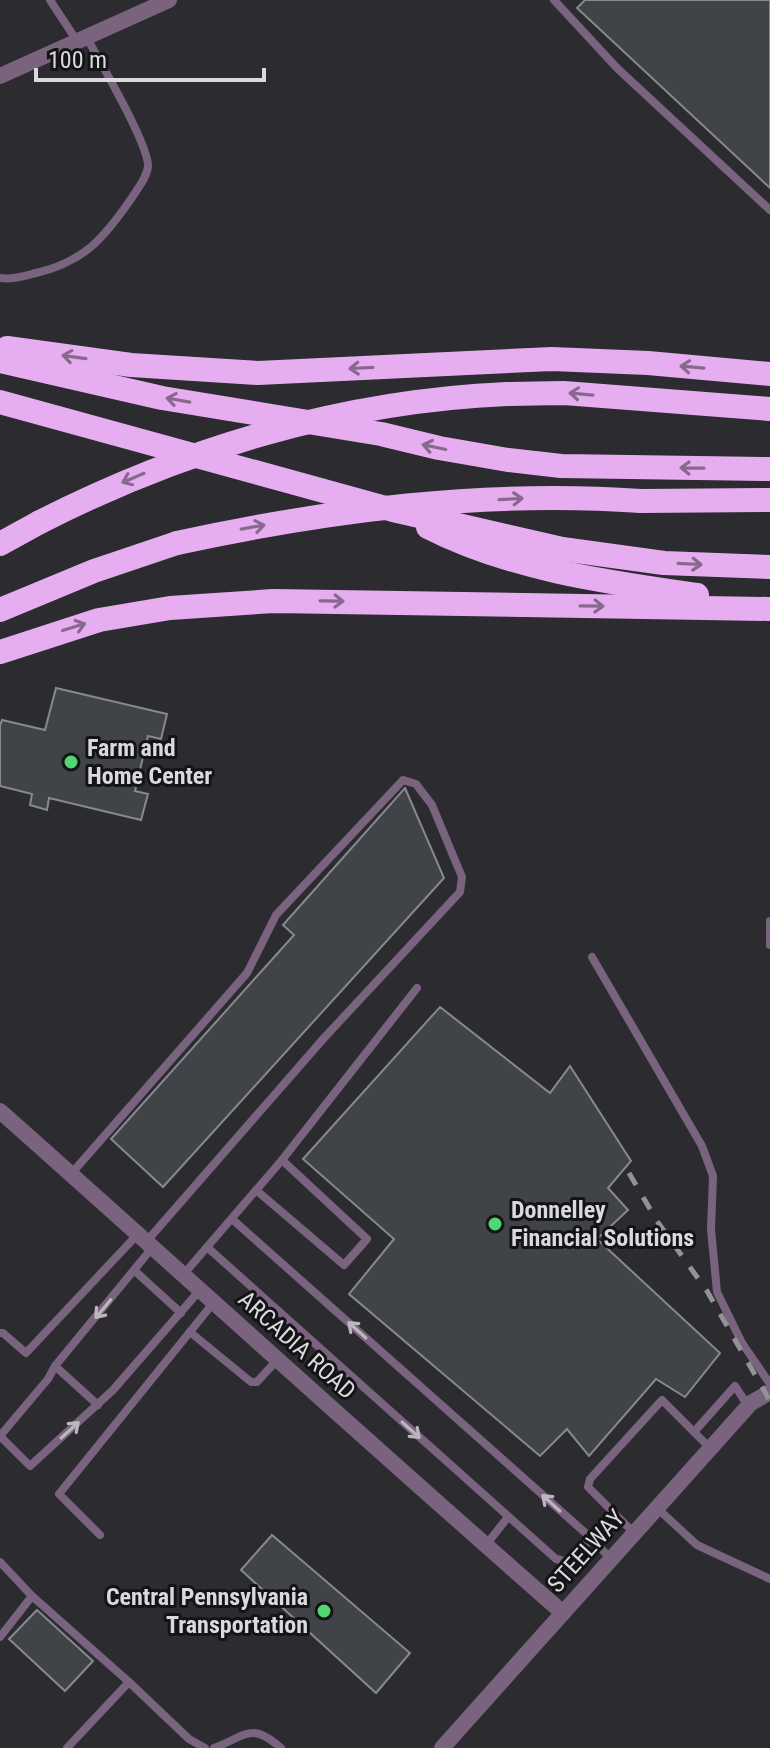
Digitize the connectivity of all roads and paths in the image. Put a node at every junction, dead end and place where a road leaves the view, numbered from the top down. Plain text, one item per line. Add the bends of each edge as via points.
1 (50, 0) edge
2 (169, 0) edge
3 (554, 0) edge
4 (82, 40) junction
5 (0, 76) edge
6 (770, 210) edge
7 (0, 278) edge
8 (0, 347) edge
9 (0, 361) edge
10 (770, 374) edge
11 (0, 402) edge
12 (770, 409) edge
13 (770, 469) edge
14 (770, 500) edge
15 (393, 510) junction
16 (0, 544) edge
17 (770, 567) edge
18 (770, 607) edge
19 (0, 610) edge
20 (0, 652) edge
21 (770, 921) edge
22 (770, 945) edge
23 (592, 957) dead end
24 (417, 988) dead end
25 (0, 1111) edge
26 (282, 1160) junction
27 (71, 1174) junction
28 (256, 1190) junction
29 (232, 1219) junction
30 (145, 1242) junction
31 (207, 1247) junction
32 (135, 1271) junction
33 (183, 1275) junction
34 (200, 1290) junction
35 (214, 1301) junction
36 (181, 1313) junction
37 (190, 1332) junction
38 (0, 1333) edge
39 (278, 1359) junction
40 (55, 1366) junction
41 (770, 1384) edge
42 (770, 1392) edge
43 (98, 1405) junction
44 (748, 1406) junction
45 (694, 1432) junction
46 (710, 1449) junction
47 (657, 1508) junction
48 (508, 1517) junction
49 (634, 1533) junction
50 (100, 1535) dead end
51 (590, 1537) junction
52 (485, 1546) junction
53 (611, 1559) junction
54 (0, 1562) edge
55 (770, 1579) edge
56 (32, 1596) junction
57 (563, 1613) junction
58 (0, 1637) edge
59 (129, 1682) junction
60 (67, 1748) edge
61 (205, 1748) edge
62 (214, 1748) edge
63 (281, 1748) edge
64 (442, 1748) edge

1 - 4 lane
2 - 4 street
3 - 6 lane via 617,68
4 - 5 street
4 - 7 lane via 121,99 147,158 145,178 116,220 82,255 43,272
10 -> 8 highway via 552,359 258,373 131,365
13 -> 9 highway via 561,466 508,460 162,398
11 - 15 highway
12 -> 16 highway, bridge via 564,393 450,396 405,403 244,440 135,477
19 -> 14 highway, bridge via 177,543 410,503
15 -> 17 highway via 562,549 664,563
15 - 18 highway via 460,544 530,565
20 -> 18 highway via 99,620 215,603
21 - 22 lane
23 - 41 lane via 702,1146 713,1176 717,1292
24 - 26 lane
25 - 27 street, ARCADIA ROAD
26 - 28 lane
26 - 28 lane via 367,1239 344,1265
27 - 30 street, ARCADIA ROAD
27 - 30 lane via 247,973 276,915 403,780 416,784 450,844 462,877 460,892
28 - 29 lane
29 - 31 lane
51 -> 29 lane
30 - 32 lane
30 - 33 street, ARCADIA ROAD
30 - 38 lane via 26,1353
31 - 33 lane
31 -> 48 lane
32 - 36 lane
32 -> 40 lane
33 - 34 street, ARCADIA ROAD
34 - 35 street, ARCADIA ROAD
34 - 36 lane
35 - 37 lane
35 - 39 street, ARCADIA ROAD
36 - 43 lane
37 - 39 lane via 251,1382
37 - 50 lane via 59,1494
39 - 52 street, ARCADIA ROAD
40 - 43 lane
40 -> 43 lane via 0,1436 30,1466
42 - 44 street, STEELWAY
44 - 45 lane via 735,1386
44 - 46 street, STEELWAY
45 - 46 lane
45 - 49 lane via 662,1400 590,1479 588,1487
46 - 47 street, STEELWAY
47 - 49 street, STEELWAY
47 - 55 lane via 697,1545
48 - 51 lane via 556,1559 568,1562
48 - 52 lane
49 - 53 street, STEELWAY
51 - 53 lane
52 - 57 street, ARCADIA ROAD
53 - 57 street, STEELWAY
54 - 56 lane
56 - 58 lane
56 - 59 lane
57 - 64 street, STEELWAY
59 - 60 lane
59 - 61 lane
62 - 63 lane via 251,1732 263,1732

